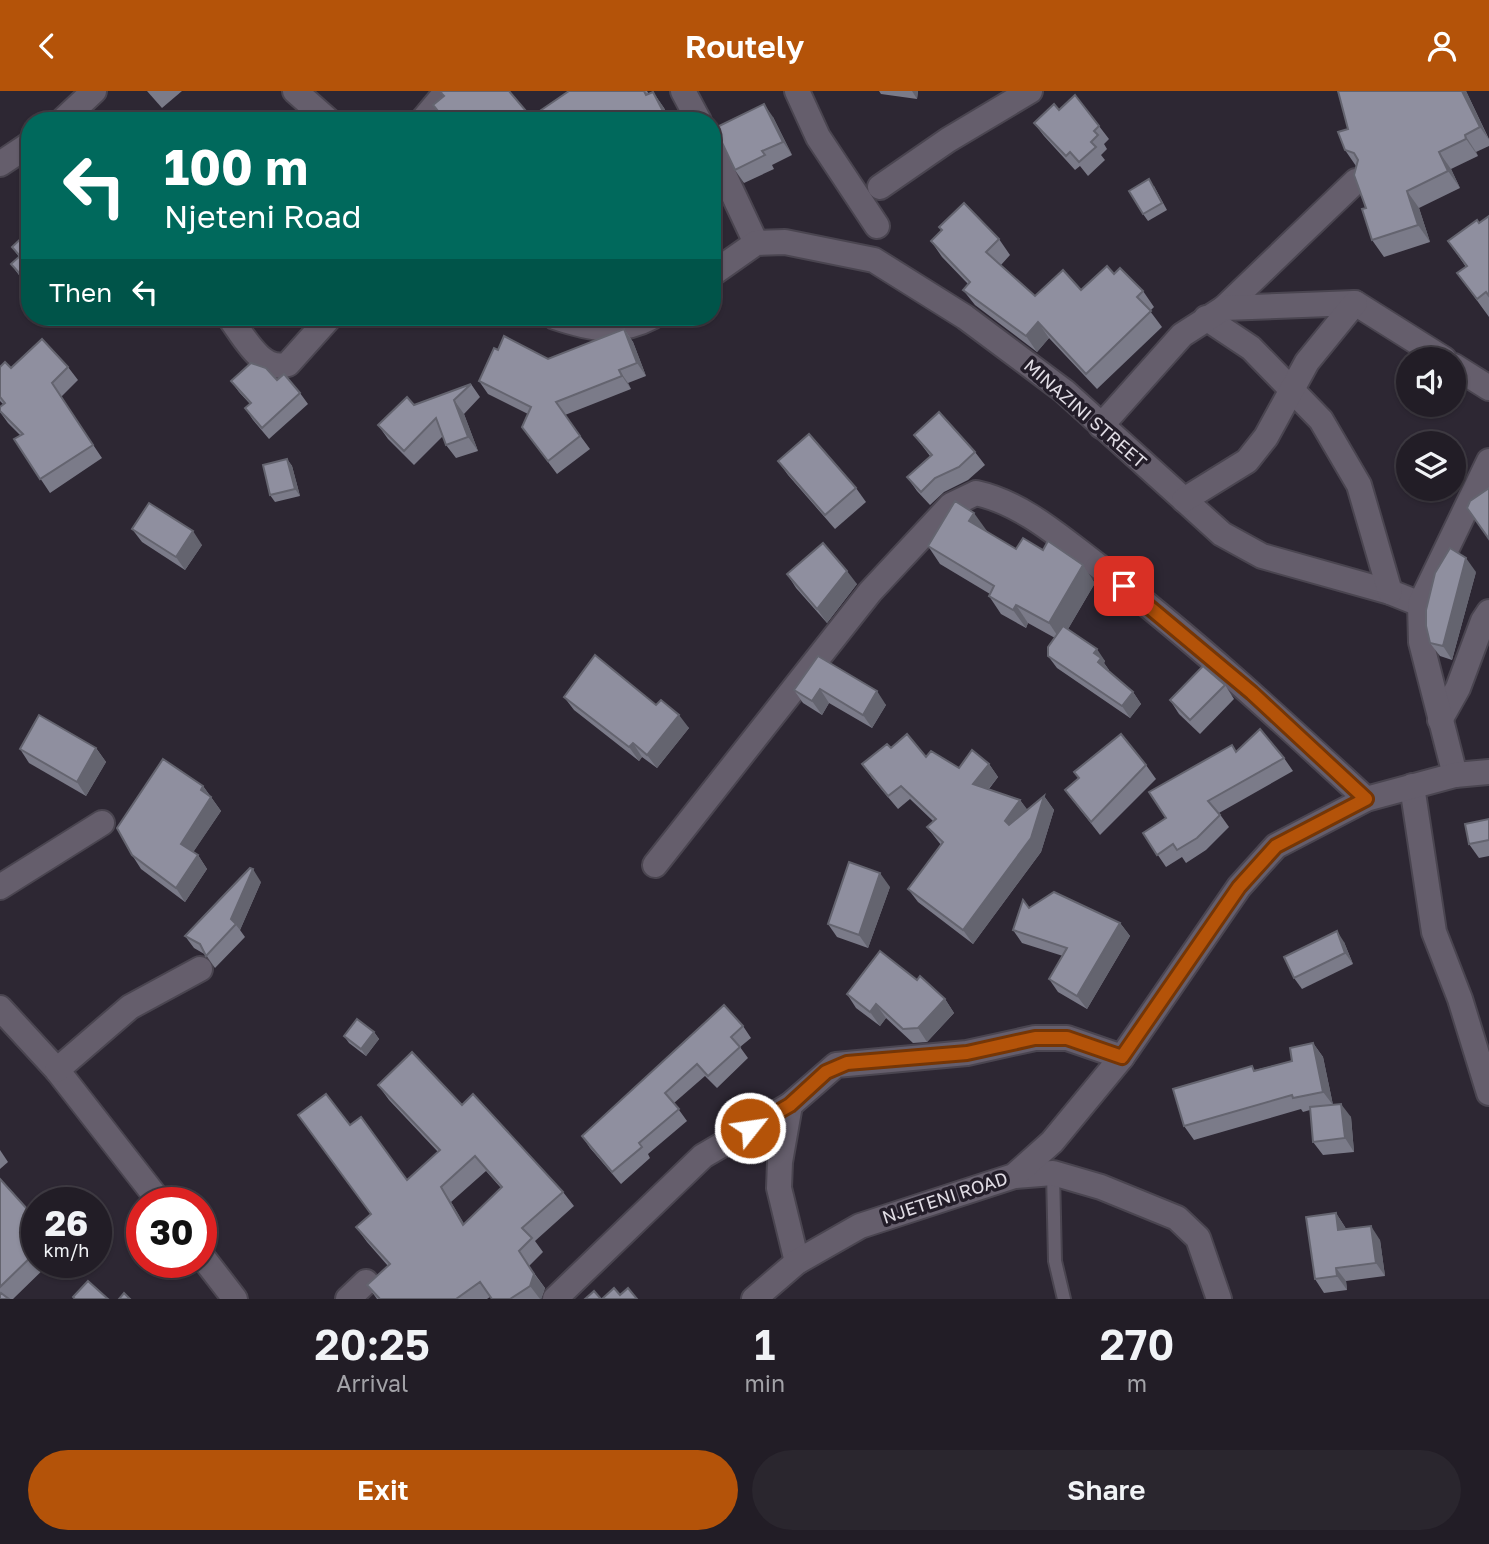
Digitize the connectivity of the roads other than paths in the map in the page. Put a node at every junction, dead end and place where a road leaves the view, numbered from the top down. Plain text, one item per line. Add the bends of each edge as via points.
1 (94, 91) edge
2 (295, 91) edge
3 (447, 91) edge
4 (683, 91) edge
5 (797, 91) edge
6 (1030, 91) edge
7 (72, 112) edge
8 (319, 112) edge
9 (430, 112) edge
10 (694, 112) edge
11 (21, 149) edge
12 (0, 164) edge
13 (721, 168) edge
14 (1356, 181) edge
15 (880, 187) dead end
16 (877, 226) dead end
17 (756, 243) junction
18 (721, 268) edge
19 (1355, 303) junction
20 (1215, 313) junction
21 (236, 326) edge
22 (322, 326) edge
23 (583, 326) edge
24 (636, 326) edge
25 (1425, 347) edge
26 (1466, 374) edge
27 (1489, 388) edge
28 (1293, 389) junction
29 (1101, 426) junction
30 (1489, 461) edge
31 (1184, 500) junction
32 (1390, 591) junction
33 (1420, 604) junction
34 (1489, 612) edge
35 (1440, 720) junction
36 (1489, 772) edge
37 (1455, 775) junction
38 (1412, 786) junction
39 (1366, 799) junction
40 (102, 823) dead end
41 (655, 865) dead end
42 (0, 887) edge
43 (200, 969) dead end
44 (0, 1008) edge
45 (1122, 1057) junction
46 (57, 1070) junction
47 (1489, 1093) edge
48 (790, 1105) junction
49 (1053, 1173) junction
50 (1014, 1176) junction
51 (148, 1187) edge
52 (797, 1262) junction
53 (217, 1276) edge
54 (366, 1282) edge
55 (235, 1299) edge
56 (348, 1299) edge
57 (555, 1299) edge
58 (754, 1299) edge
59 (1064, 1299) edge
60 (1219, 1299) edge

1 - 7 street
2 - 8 street
3 - 9 street
4 - 10 street
5 - 16 street via 818,137
6 - 15 street
11 - 12 street
13 - 17 street
14 - 20 street
17 - 18 street
17 - 29 street, MINAZINI STREET via 785,242 874,260 965,317 1064,391
19 - 20 street
19 - 25 street
19 - 28 street via 1307,362
20 - 28 street
20 - 29 street via 1182,335
21 - 22 street via 264,362 280,367
23 - 24 street
26 - 27 street
28 - 31 street via 1247,461
28 - 32 street via 1321,420 1359,485
29 - 31 street, MINAZINI STREET
30 - 33 street
31 - 32 street, MINAZINI STREET via 1222,534 1262,556
32 - 33 street, MINAZINI STREET
33 - 35 street via 1421,642
34 - 35 street
35 - 37 street
36 - 37 street, NJETENI ROAD
37 - 38 street, NJETENI ROAD
38 - 39 street, NJETENI ROAD
38 - 47 street via 1434,932
39 - 41 street via 1252,693 1124,586 1059,535 1001,498 976,492 951,505 870,591
39 - 45 street, NJETENI ROAD via 1276,846 1239,887
40 - 42 street
43 - 46 street via 130,1007
44 - 46 street
45 - 48 street via 1067,1038 1035,1038 967,1053 847,1063 826,1072
45 - 50 street, NJETENI ROAD via 1052,1142
46 - 51 street
48 - 52 street via 779,1188
48 - 57 street via 703,1156
49 - 50 street
49 - 59 lane via 1055,1261
49 - 60 street via 1177,1218 1198,1238
50 - 52 street, NJETENI ROAD via 860,1226
52 - 58 street, NJETENI ROAD
53 - 55 street
54 - 56 street

